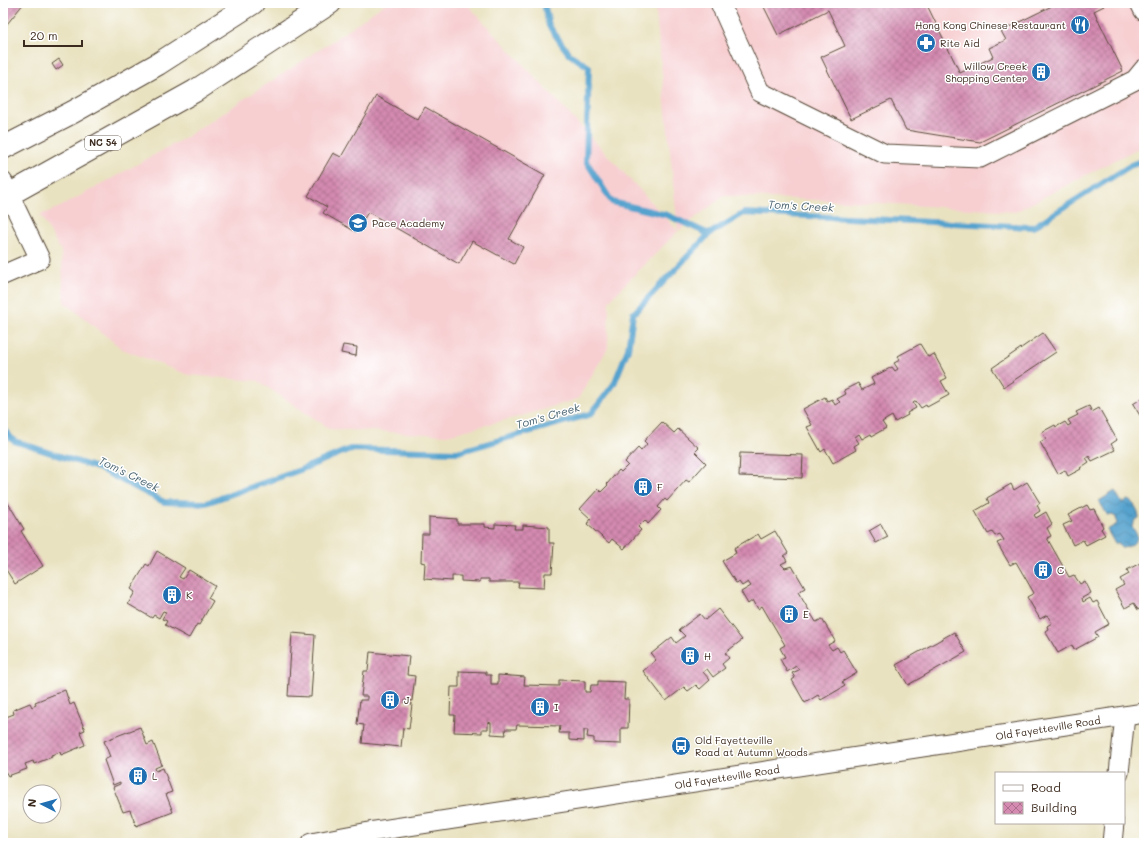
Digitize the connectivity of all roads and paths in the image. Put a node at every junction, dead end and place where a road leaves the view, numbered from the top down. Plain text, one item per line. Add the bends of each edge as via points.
1 (253, 3) edge
2 (330, 3) edge
3 (720, 3) edge
4 (1140, 3) edge
5 (1144, 11) edge
6 (1144, 69) edge
7 (3, 148) edge
8 (5, 191) edge
9 (3, 275) edge
10 (1144, 713) edge
11 (1125, 716) junction
12 (1119, 772) edge
13 (1114, 824) edge
14 (311, 843) edge
15 (1112, 843) edge

1 - 7 highway via 158,64
2 - 8 highway, NC 54 via 195,91
3 - 6 street via 760,92 885,154 980,158 1135,80
4 - 5 street
8 - 9 street via 40,259
10 - 11 street, Old Fayetteville Road
11 - 12 street
11 - 14 street, Old Fayetteville Road
13 - 15 street

